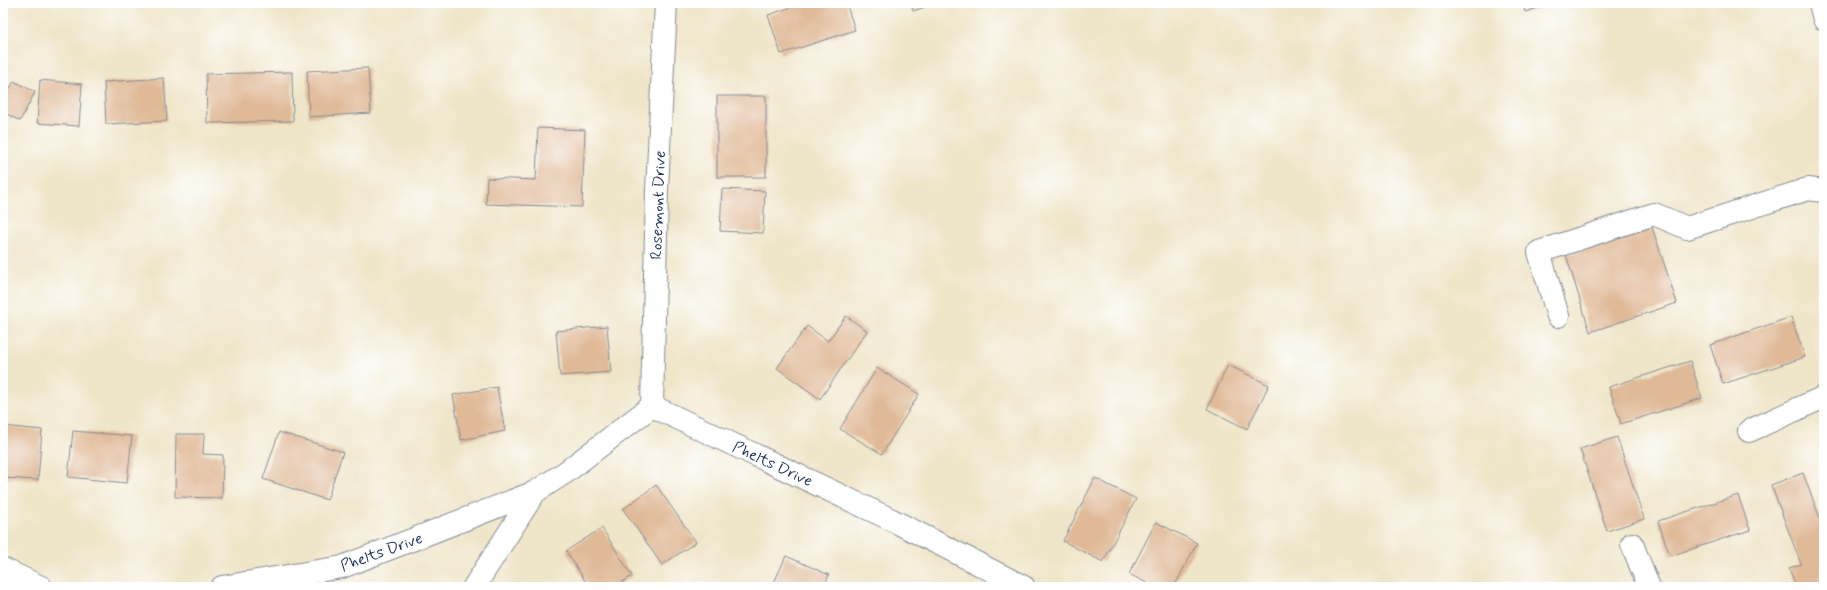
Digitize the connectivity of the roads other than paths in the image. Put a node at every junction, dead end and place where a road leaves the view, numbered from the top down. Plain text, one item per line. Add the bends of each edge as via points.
1 (666, 3) edge
2 (1820, 3) edge
3 (1824, 19) edge
4 (1824, 192) edge
5 (1558, 316) dead end
6 (1824, 397) edge
7 (652, 406) junction
8 (1749, 431) dead end
9 (535, 492) junction
10 (1632, 544) dead end
11 (342, 567) junction
12 (3, 569) edge
13 (41, 587) edge
14 (222, 587) edge
15 (327, 587) edge
16 (474, 587) edge
17 (1024, 587) edge
18 (1649, 587) edge

1 - 7 street, Rosemont Drive via 657,190
2 - 3 street
4 - 5 street via 1808,189 1687,228 1654,214 1539,252
6 - 8 street
7 - 9 street, Phelts Drive via 566,472
7 - 17 street, Phelts Drive via 890,519
9 - 11 street, Phelts Drive
9 - 16 street, Phelts Drive
10 - 18 street
11 - 14 street, Phelts Drive
11 - 15 street
12 - 13 street

